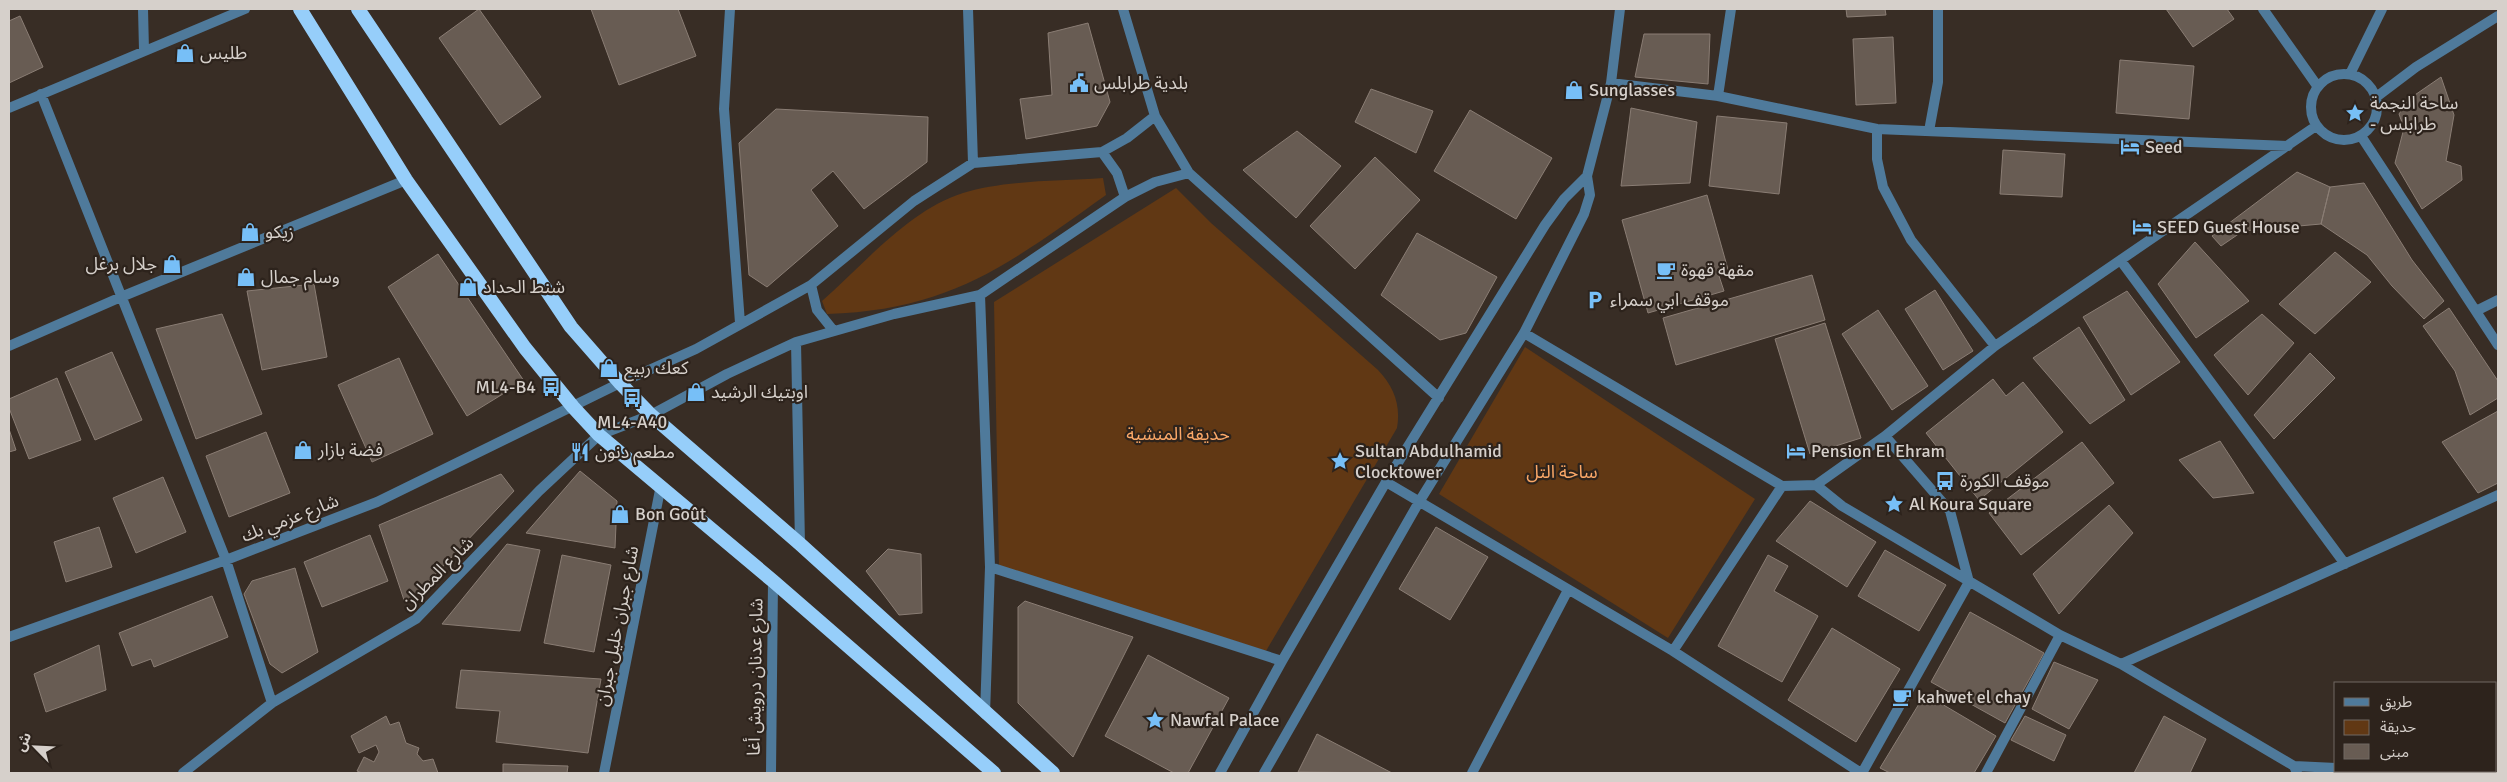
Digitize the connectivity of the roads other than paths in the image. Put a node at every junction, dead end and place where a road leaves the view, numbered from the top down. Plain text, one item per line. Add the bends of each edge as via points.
1 (143, 9) edge
2 (245, 9) edge
3 (300, 9) edge
4 (358, 9) edge
5 (730, 9) edge
6 (968, 9) edge
7 (1123, 9) edge
8 (1620, 9) edge
9 (1731, 9) edge
10 (1938, 9) edge
11 (2263, 9) edge
12 (2382, 9) edge
13 (2498, 16) edge
14 (144, 50) junction
15 (2350, 74) junction
16 (1610, 83) junction
17 (2318, 87) junction
18 (42, 94) junction
19 (1718, 96) junction
20 (2376, 98) junction
21 (9, 108) edge
22 (1155, 116) junction
23 (2316, 126) junction
24 (1877, 129) junction
25 (1929, 131) junction
26 (2360, 136) junction
27 (2288, 146) junction
28 (1102, 152) junction
29 (973, 162) junction
30 (1189, 174) junction
31 (1587, 176) junction
32 (406, 180) junction
33 (1125, 197) junction
34 (2121, 261) junction
35 (811, 285) junction
36 (980, 295) junction
37 (121, 297) junction
38 (2498, 300) edge
39 (2476, 312) junction
40 (740, 323) junction
41 (833, 330) junction
42 (1524, 333) junction
43 (796, 342) junction
44 (2498, 345) edge
45 (9, 346) edge
46 (1995, 346) junction
47 (620, 383) junction
48 (1440, 398) junction
49 (573, 407) junction
50 (651, 415) junction
51 (599, 435) junction
52 (1885, 436) junction
53 (1386, 482) junction
54 (1816, 484) junction
55 (661, 486) junction
56 (1782, 486) junction
57 (2498, 495) edge
58 (1419, 502) junction
59 (800, 544) junction
60 (226, 560) junction
61 (2345, 564) junction
62 (990, 567) junction
63 (773, 581) junction
64 (1969, 582) junction
65 (1568, 590) junction
66 (2060, 635) junction
67 (9, 637) edge
68 (1673, 651) junction
69 (1282, 661) junction
70 (2122, 664) junction
71 (272, 702) junction
72 (985, 714) junction
73 (2334, 768) edge
74 (2296, 770) edge
75 (183, 773) edge
76 (604, 773) edge
77 (771, 773) edge
78 (994, 773) edge
79 (1053, 773) edge
80 (1220, 773) edge
81 (1264, 773) edge
82 (1472, 773) edge
83 (1862, 773) edge
84 (1986, 773) edge

1 - 14 street
2 - 14 street
3 - 32 highway
4 - 47 highway via 571,327
5 - 40 street via 724,109
6 - 29 street
7 - 22 street
8 - 16 street
9 - 19 street
10 - 25 street via 1938,82
11 - 17 street
12 - 15 street
13 - 20 street via 2416,67
14 - 18 street
15 - 17 street via 2332,76
15 - 20 street via 2366,83
16 - 19 street
16 - 31 street
17 - 23 street via 2311,106
18 - 21 street
18 - 37 street
19 - 24 street
20 - 26 street via 2374,119
22 - 28 street
22 - 30 street
23 - 26 street via 2332,138
23 - 27 street
24 - 25 street
24 - 46 street via 1877,159 1882,187 1911,240
25 - 27 street
26 - 39 street
27 - 34 street
28 - 29 street
28 - 33 street via 1117,173
29 - 35 street, شارع عزمي بك via 914,201
30 - 33 street via 1155,182
30 - 48 street
31 - 42 street via 1590,195 1584,214
31 - 48 street via 1550,218
32 - 37 street
32 - 49 highway via 525,348
33 - 36 street
34 - 46 street
34 - 61 street
35 - 40 street, شارع عزمي بك
35 - 41 street via 817,310
36 - 41 street, شارع المطران
36 - 62 street
37 - 45 street
37 - 60 street
38 - 39 street
39 - 44 street
40 - 47 street, شارع عزمي بك via 696,349
41 - 43 street, شارع المطران
42 - 56 street
42 - 58 street
43 - 50 street, شارع المطران
43 - 59 street
46 - 52 street
47 - 49 street, شارع عزمي بك
47 - 50 highway
48 - 53 street
49 - 51 highway
49 - 60 street, شارع عزمي بك via 377,502
50 - 51 street, شارع المطران
50 - 59 highway
51 - 55 highway
51 - 71 street, شارع المطران via 540,490 416,619
52 - 54 street
52 - 64 street via 1950,511
53 - 58 street
53 - 69 street
54 - 56 street
54 - 64 street via 1842,506
55 - 63 highway
55 - 76 street, شارع جبران خليل جبران
56 - 68 street
57 - 61 street
58 - 65 street
58 - 81 street
59 - 72 highway
60 - 67 street, شارع عزمي بك
60 - 71 street
61 - 70 street
62 - 69 street
62 - 72 street
63 - 77 street, شارع عدنان درويش أغا
63 - 78 highway
64 - 66 street
64 - 83 street
65 - 68 street
65 - 82 street
66 - 70 street
66 - 84 street
68 - 83 street
69 - 80 street
70 - 74 street
71 - 75 street, شارع المطران
72 - 79 highway
73 - 74 street

